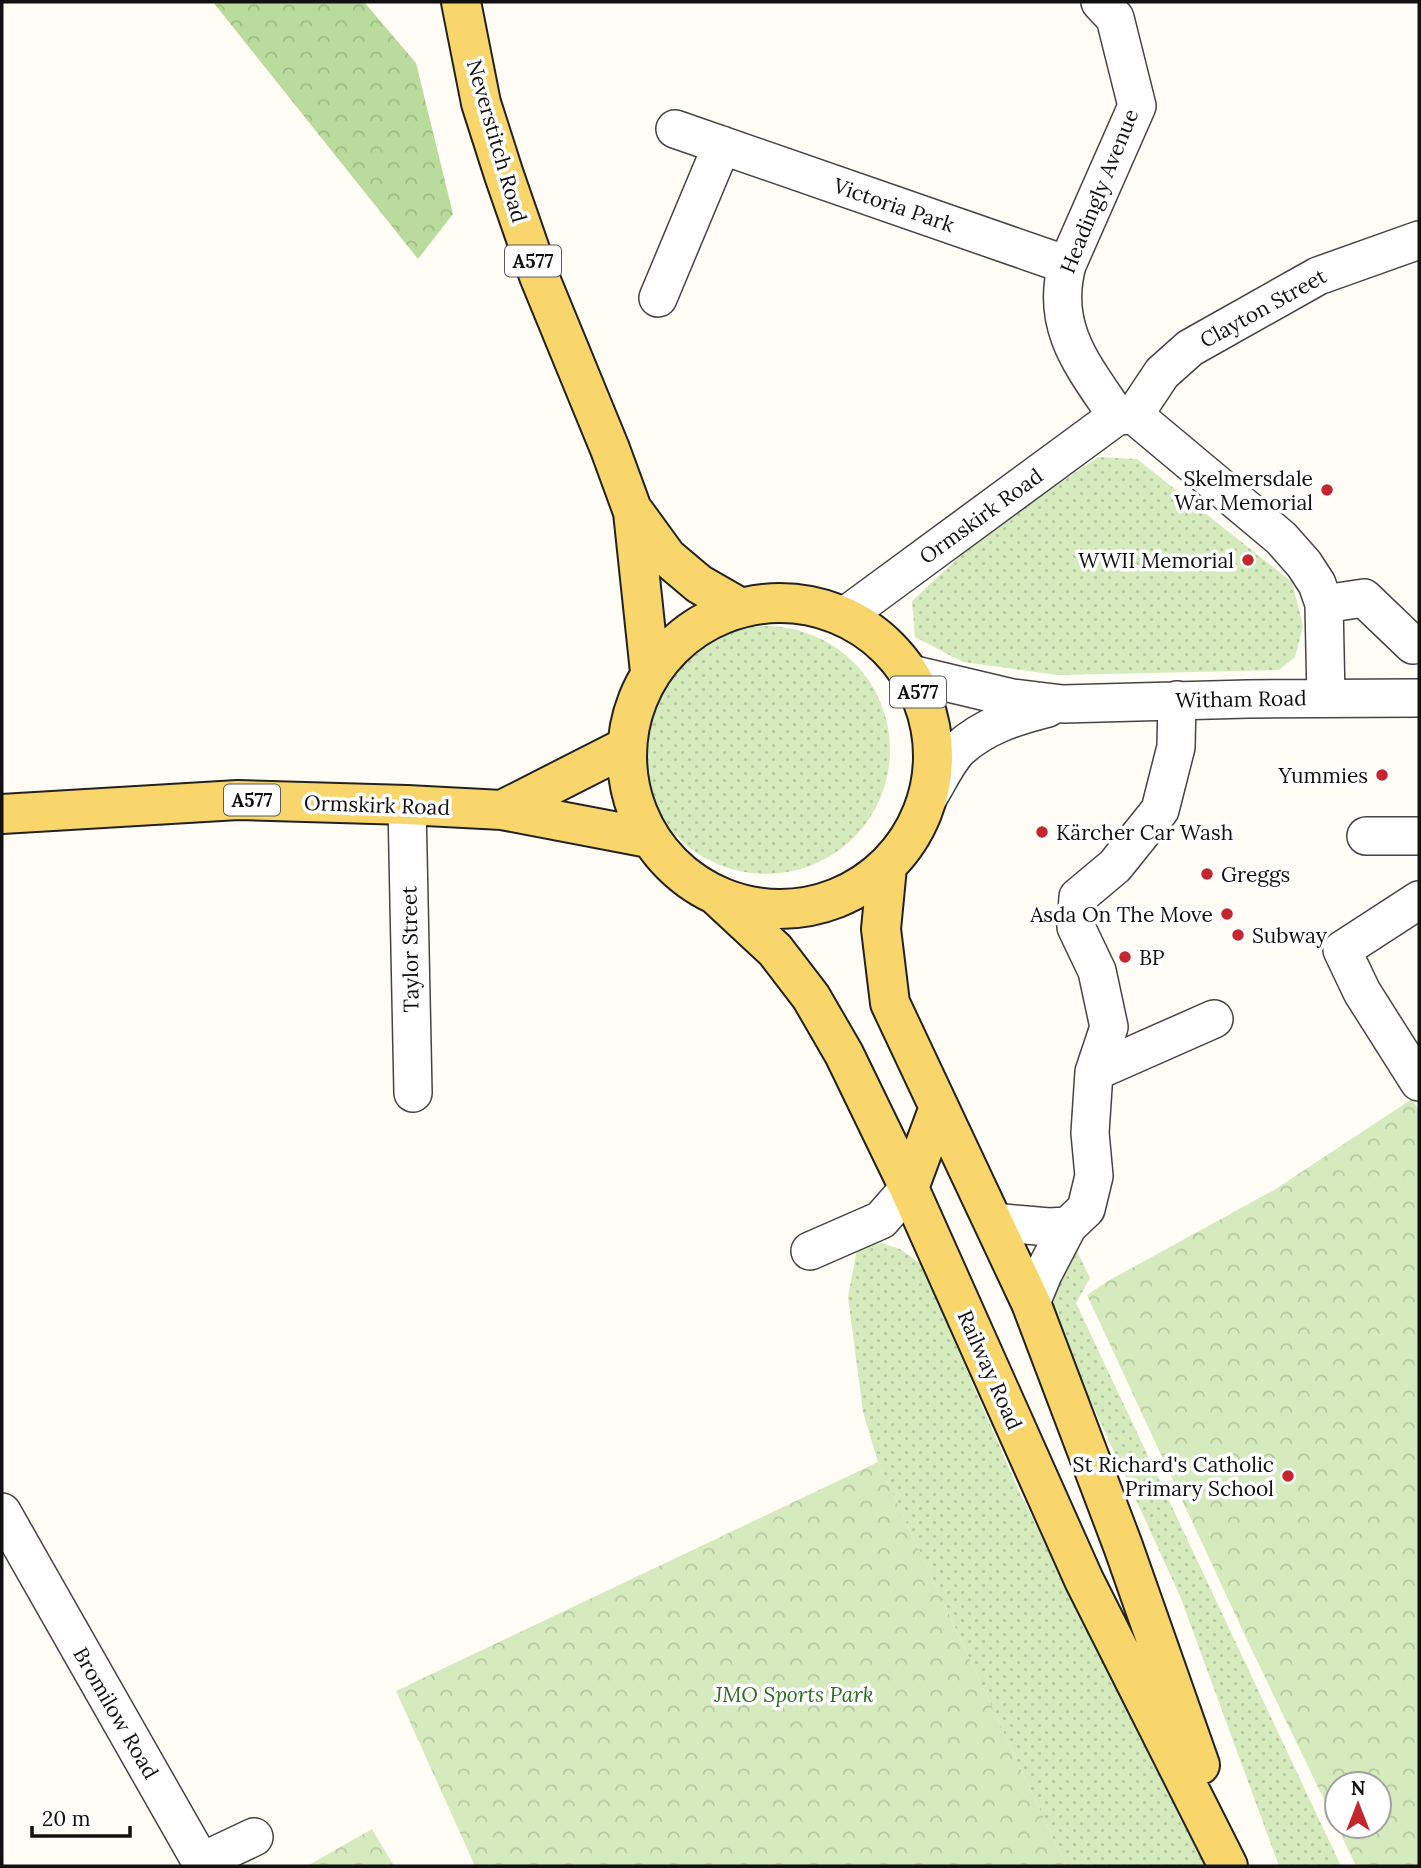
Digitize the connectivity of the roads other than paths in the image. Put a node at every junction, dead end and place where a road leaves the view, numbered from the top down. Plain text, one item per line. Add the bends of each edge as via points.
1 (461, 2) edge
2 (1100, 2) edge
3 (675, 129) dead end
4 (722, 145) junction
5 (1419, 240) edge
6 (1067, 265) junction
7 (658, 298) dead end
8 (1125, 416) junction
9 (633, 512) junction
10 (1324, 604) junction
11 (739, 607) junction
12 (845, 616) junction
13 (1413, 645) dead end
14 (650, 672) junction
15 (911, 674) junction
16 (1326, 698) junction
17 (1419, 698) edge
18 (1177, 700) junction
19 (1063, 704) junction
20 (625, 747) junction
21 (929, 796) junction
22 (407, 805) junction
23 (502, 810) junction
24 (2, 814) edge
25 (1366, 836) dead end
26 (1419, 836) edge
27 (649, 838) junction
28 (887, 867) junction
29 (718, 898) junction
30 (1419, 900) edge
31 (1214, 1019) dead end
32 (1094, 1072) junction
33 (1419, 1082) edge
34 (413, 1093) dead end
35 (939, 1107) junction
36 (909, 1188) junction
37 (993, 1222) junction
38 (1068, 1226) junction
39 (810, 1251) dead end
40 (1031, 1303) junction
41 (2, 1512) edge
42 (254, 1837) dead end
43 (1228, 1866) edge
44 (1236, 1866) edge

1 - 9 main road, Neverstitch Road / A577 via 481,103 503,175
2 - 6 street, Headingly Avenue via 1115,18 1137,106
3 - 4 street, Victoria Park
4 - 6 street, Victoria Park
4 - 7 street
5 - 8 street, Clayton Street via 1318,276 1190,348
6 - 8 street, Headingly Avenue via 1061,303 1065,323 1082,364
8 - 10 street, Headingly Avenue via 1281,538 1304,564
8 - 12 street, Ormskirk Road
9 - 11 main road, Neverstitch Road / A577 via 667,557 699,584
9 - 14 main road, Neverstitch Road / A577
10 - 13 street via 1364,598
10 - 16 street
11 - 12 main road, A577 via 775,602 811,605
11 - 14 main road, A577 via 705,621 674,644
12 - 15 main road, A577 via 882,641
14 - 20 main road, A577 via 633,708
15 - 19 street, Witham Road via 1012,698
15 - 21 main road, A577 via 928,713 934,754
16 - 17 street, Witham Road
16 - 18 street, Witham Road
18 - 19 street, Witham Road
18 - 32 street via 1176,747 1160,810 1115,866 1078,898 1076,928 1097,971 1109,1027
19 - 21 street, Witham Road via 983,731 957,751
20 - 23 main road
20 - 27 main road, A577 via 630,794
21 - 28 main road, A577 via 913,834
22 - 23 main road, Ormskirk Road / A577
22 - 24 main road, Ormskirk Road / A577 via 238,800
22 - 34 street, Taylor Street
23 - 27 main road, Ormskirk Road / A577
25 - 26 street
27 - 29 main road, A577 via 678,873
28 - 29 main road, A577 via 850,894 807,908 762,909
28 - 35 main road via 881,929 890,1003
29 - 36 main road, Railway Road via 775,950 811,997
30 - 33 street via 1342,950 1362,992
31 - 32 street
32 - 38 street via 1090,1133 1094,1176 1086,1209
35 - 36 main road
35 - 37 main road
36 - 39 street via 881,1220
36 - 43 main road, Railway Road via 1084,1580
37 - 38 street
37 - 40 main road
38 - 40 street
40 - 44 main road
41 - 42 street, Bromilow Road via 201,1862

